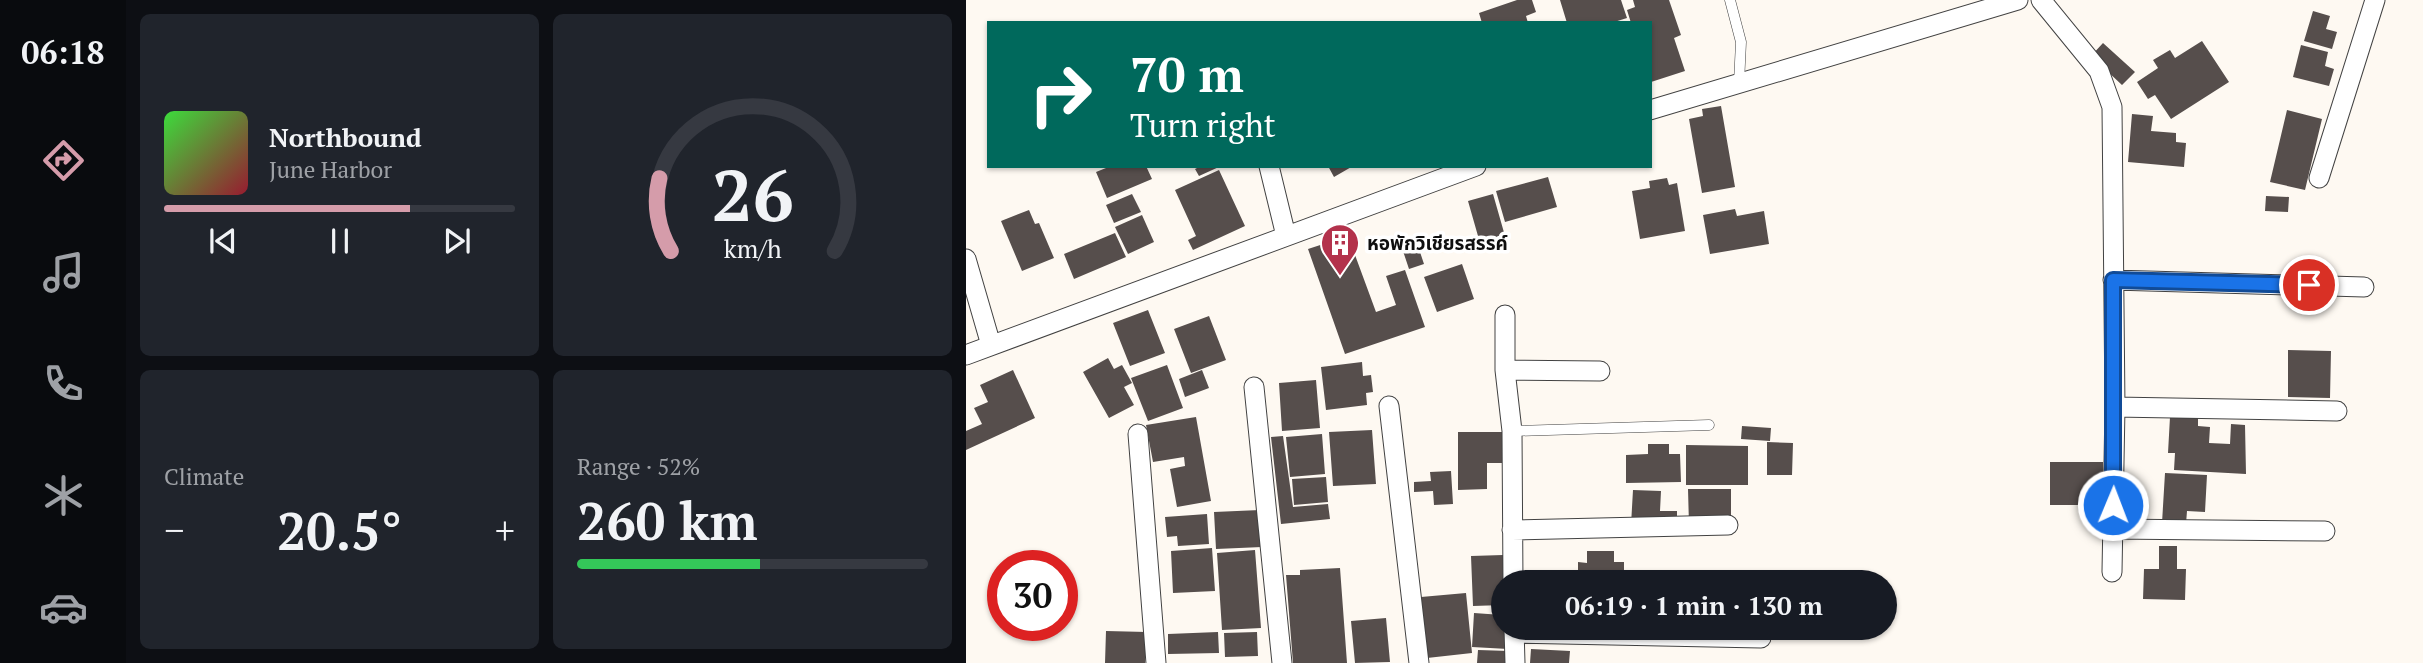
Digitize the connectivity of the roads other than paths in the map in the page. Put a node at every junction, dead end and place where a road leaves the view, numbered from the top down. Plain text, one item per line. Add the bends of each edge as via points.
1 (1730, 0) edge
2 (2018, 0) edge
3 (2041, 0) edge
4 (2375, 0) edge
5 (1740, 83) junction
6 (1652, 109) edge
7 (1269, 168) edge
8 (1471, 168) edge
9 (2319, 178) dead end
10 (1286, 236) junction
11 (966, 259) edge
12 (2113, 280) junction
13 (2364, 286) dead end
14 (1505, 315) dead end
15 (991, 345) junction
16 (966, 355) edge
17 (1505, 370) junction
18 (1600, 371) dead end
19 (1254, 387) dead end
20 (1389, 406) dead end
21 (2115, 407) junction
22 (2337, 411) dead end
23 (1709, 425) dead end
24 (1512, 431) junction
25 (1138, 434) dead end
26 (1728, 526) dead end
27 (2112, 529) junction
28 (1512, 530) junction
29 (2325, 531) dead end
30 (1513, 570) edge
31 (2112, 572) dead end
32 (1514, 640) edge
33 (1156, 663) edge
34 (1282, 663) edge
35 (1419, 663) edge
36 (1515, 663) edge

1 - 5 lane via 1741,42
2 - 5 street
3 - 12 street via 2099,71 2112,107
4 - 9 street
5 - 6 street
7 - 10 street
8 - 10 street
10 - 15 street
11 - 15 street
12 - 13 street
12 - 21 street
14 - 17 street
15 - 16 street
17 - 18 street
17 - 24 street
19 - 34 street
20 - 35 street
21 - 22 street
21 - 27 street
23 - 24 lane
24 - 28 street
25 - 33 street
26 - 28 street
27 - 29 street
27 - 31 street
28 - 30 street
32 - 36 street

